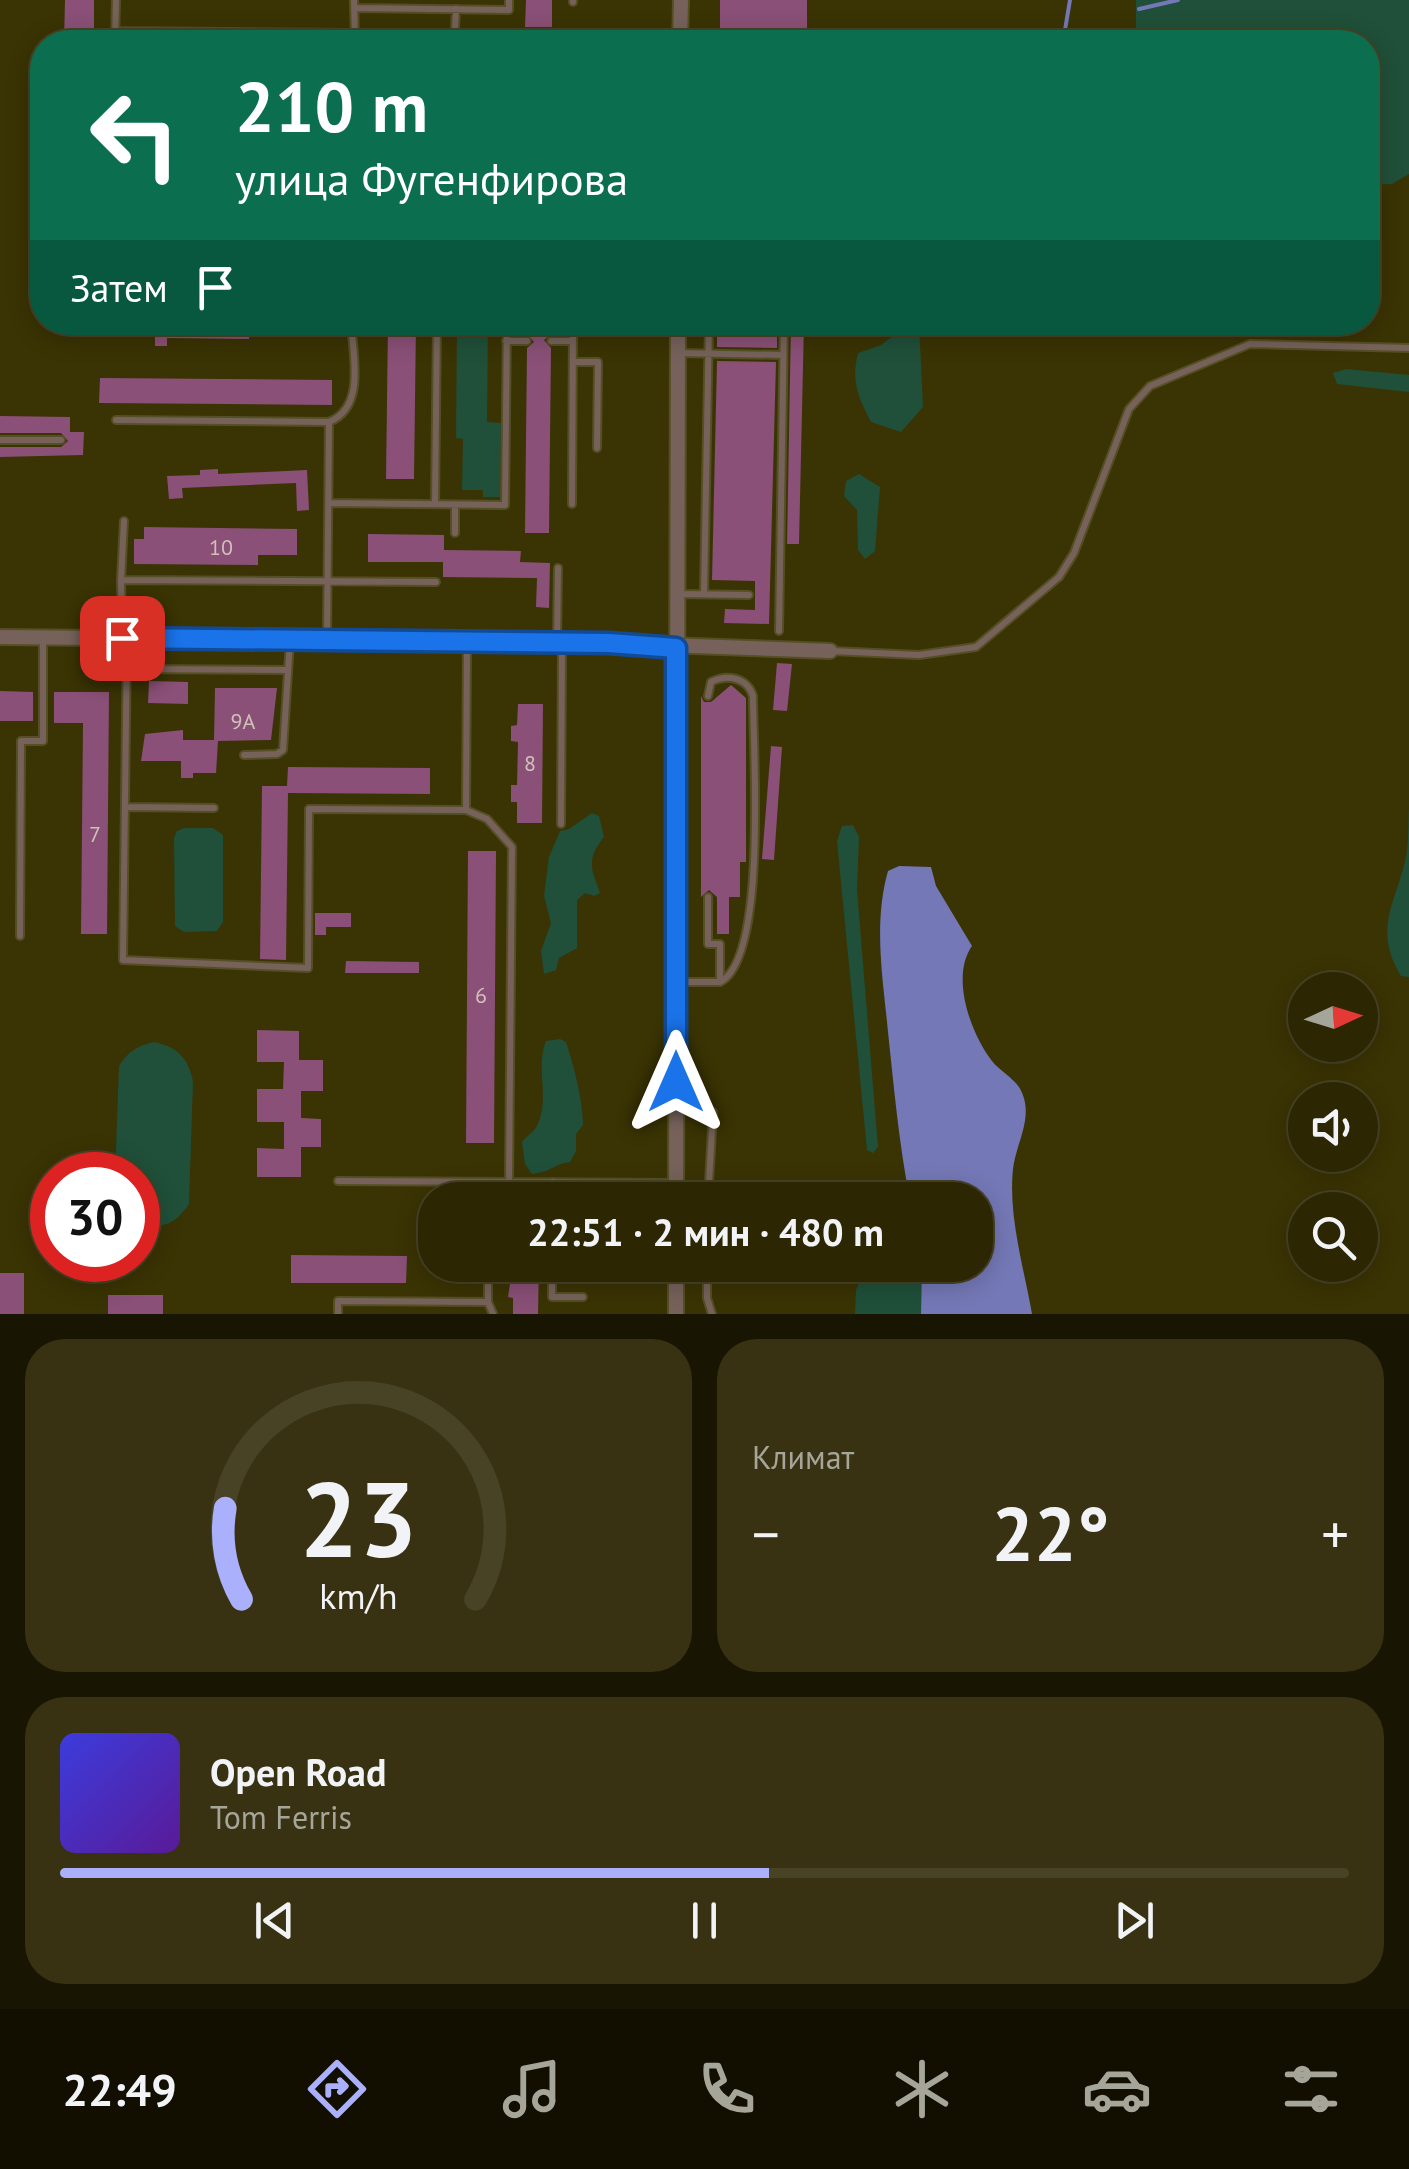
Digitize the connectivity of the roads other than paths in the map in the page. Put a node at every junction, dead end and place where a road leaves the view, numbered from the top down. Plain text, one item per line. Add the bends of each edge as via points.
1 (116, 0) edge
2 (509, 0) edge
3 (681, 0) edge
4 (354, 4) edge
5 (433, 4) edge
6 (456, 9) junction
7 (456, 29) dead end
8 (116, 30) edge
9 (355, 30) edge
10 (680, 30) edge
11 (352, 335) edge
12 (436, 335) edge
13 (506, 335) edge
14 (573, 335) edge
15 (678, 335) edge
16 (709, 335) edge
17 (784, 335) edge
18 (506, 341) junction
19 (527, 341) dead end
20 (551, 341) dead end
21 (573, 341) junction
22 (1409, 348) edge
23 (678, 353) junction
24 (708, 353) junction
25 (784, 355) junction
26 (573, 362) junction
27 (116, 420) dead end
28 (330, 422) junction
29 (0, 440) edge
30 (62, 440) dead end
31 (597, 448) dead end
32 (329, 503) junction
33 (435, 504) junction
34 (455, 504) junction
35 (572, 504) dead end
36 (124, 520) dead end
37 (455, 533) dead end
38 (558, 568) dead end
39 (122, 580) junction
40 (328, 581) junction
41 (436, 582) dead end
42 (676, 594) junction
43 (704, 594) junction
44 (749, 595) dead end
45 (778, 631) dead end
46 (0, 637) edge
47 (44, 638) junction
48 (124, 638) junction
49 (290, 640) junction
50 (327, 640) junction
51 (468, 642) junction
52 (560, 642) junction
53 (676, 648) junction
54 (830, 651) joint
55 (126, 669) junction
56 (287, 670) junction
57 (708, 696) dead end
58 (244, 755) dead end
59 (126, 807) junction
60 (214, 808) dead end
61 (466, 810) junction
62 (561, 824) dead end
63 (708, 897) dead end
64 (20, 936) dead end
65 (676, 982) junction
66 (720, 982) junction
67 (713, 1112) dead end
68 (338, 1181) dead end
69 (510, 1182) joint
70 (676, 1182) edge
71 (709, 1182) edge
72 (488, 1282) edge
73 (552, 1282) edge
74 (676, 1282) edge
75 (707, 1282) edge
76 (583, 1298) dead end
77 (420, 1301) junction
78 (488, 1302) junction
79 (338, 1314) edge
80 (420, 1314) edge
81 (493, 1314) edge
82 (676, 1314) edge
83 (712, 1314) edge

1 - 8 lane
2 - 6 lane via 509,10
3 - 10 street
4 - 5 lane
4 - 9 lane
5 - 6 lane
6 - 7 lane
11 - 28 lane via 354,395 342,417
12 - 33 lane
13 - 18 lane
14 - 21 lane
15 - 23 street
16 - 24 lane
17 - 25 lane
18 - 19 lane
18 - 34 lane via 505,505
20 - 21 lane
21 - 26 lane
22 - 54 lane via 1250,344 1150,386 1129,409 1074,553 1058,577 976,646 919,655
23 - 24 lane
23 - 42 street
24 - 25 lane
24 - 43 lane
25 - 45 lane
26 - 31 lane via 598,362
26 - 35 lane
27 - 28 lane
28 - 32 lane
29 - 30 lane
32 - 33 lane
32 - 40 lane
33 - 34 lane
34 - 37 lane
36 - 39 lane
38 - 52 lane
39 - 40 lane
39 - 48 lane
40 - 41 lane
40 - 50 lane
42 - 43 lane
42 - 53 street
43 - 44 lane
46 - 47 street
47 - 48 street
47 - 64 lane via 42,742 21,741
48 - 49 street
48 - 55 lane
49 - 50 street
49 - 56 lane
50 - 51 street
51 - 52 street
51 - 61 lane
52 - 53 street
52 - 62 lane
53 - 54 street
53 - 65 street
55 - 56 lane
55 - 59 lane
56 - 58 lane via 283,750
57 - 66 lane via 711,682 732,678 747,684 753,696 753,901 746,942
59 - 60 lane
59 - 61 lane via 123,960 308,968 310,809
61 - 69 lane via 486,819 512,846
63 - 66 lane via 708,944 720,944
65 - 66 lane
65 - 70 street
67 - 71 lane
68 - 69 lane
72 - 78 lane
73 - 76 lane via 552,1297
74 - 82 street
75 - 83 lane
77 - 78 lane
77 - 79 lane via 338,1301
77 - 80 lane
78 - 81 lane

